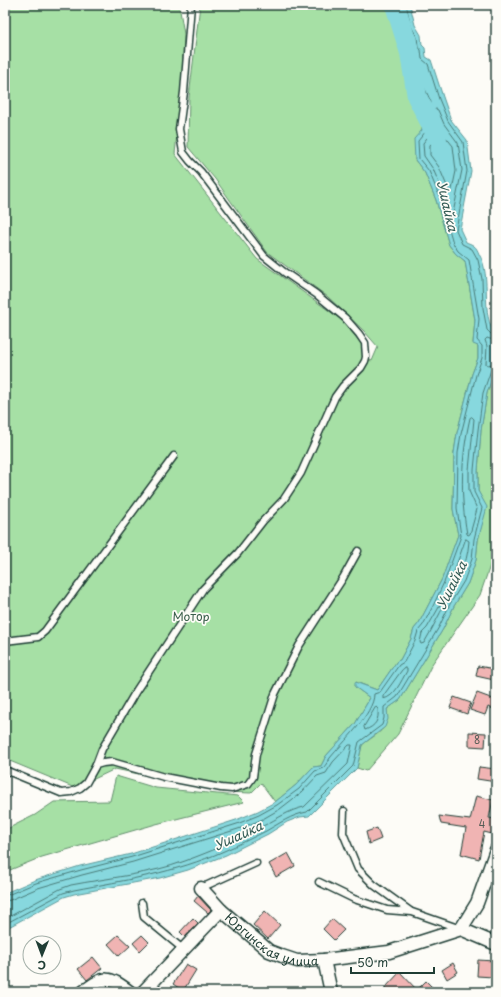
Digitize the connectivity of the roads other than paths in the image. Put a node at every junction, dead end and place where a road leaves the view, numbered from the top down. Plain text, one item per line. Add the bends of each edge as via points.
1 (191, 5) edge
2 (174, 456) dead end
3 (358, 551) dead end
4 (5, 641) edge
5 (96, 766) junction
6 (5, 770) edge
7 (344, 811) dead end
8 (496, 850) edge
9 (256, 863) dead end
10 (319, 882) dead end
11 (201, 888) joint
12 (142, 903) dead end
13 (221, 910) junction
14 (412, 912) junction
15 (461, 929) junction
16 (496, 944) edge
17 (184, 950) junction
18 (324, 960) junction
19 (83, 992) edge
20 (130, 992) edge
21 (143, 992) edge
22 (331, 992) edge

1 - 5 lane via 179,129 183,152 264,256 316,294 359,334 365,343 366,357 361,368 335,396 301,473 284,500 203,589 136,691 102,749
2 - 4 lane via 45,631 38,637
3 - 5 lane via 299,646 275,694 256,754 253,777 248,784 232,789 221,788 164,777 112,762
5 - 6 lane via 86,783 71,792 61,793
7 - 14 lane via 343,833 358,869 374,885
8 - 15 street via 477,903
9 - 11 lane
10 - 14 lane via 354,899 386,910
11 - 13 street, Юргинская улица
12 - 17 lane via 144,917
13 - 17 street
13 - 18 street, Юргинская улица via 269,951 297,960
14 - 15 lane
15 - 16 street
15 - 18 street via 389,952
17 - 21 street
18 - 22 street, Юргинская улица
19 - 20 street via 99,980 113,980

